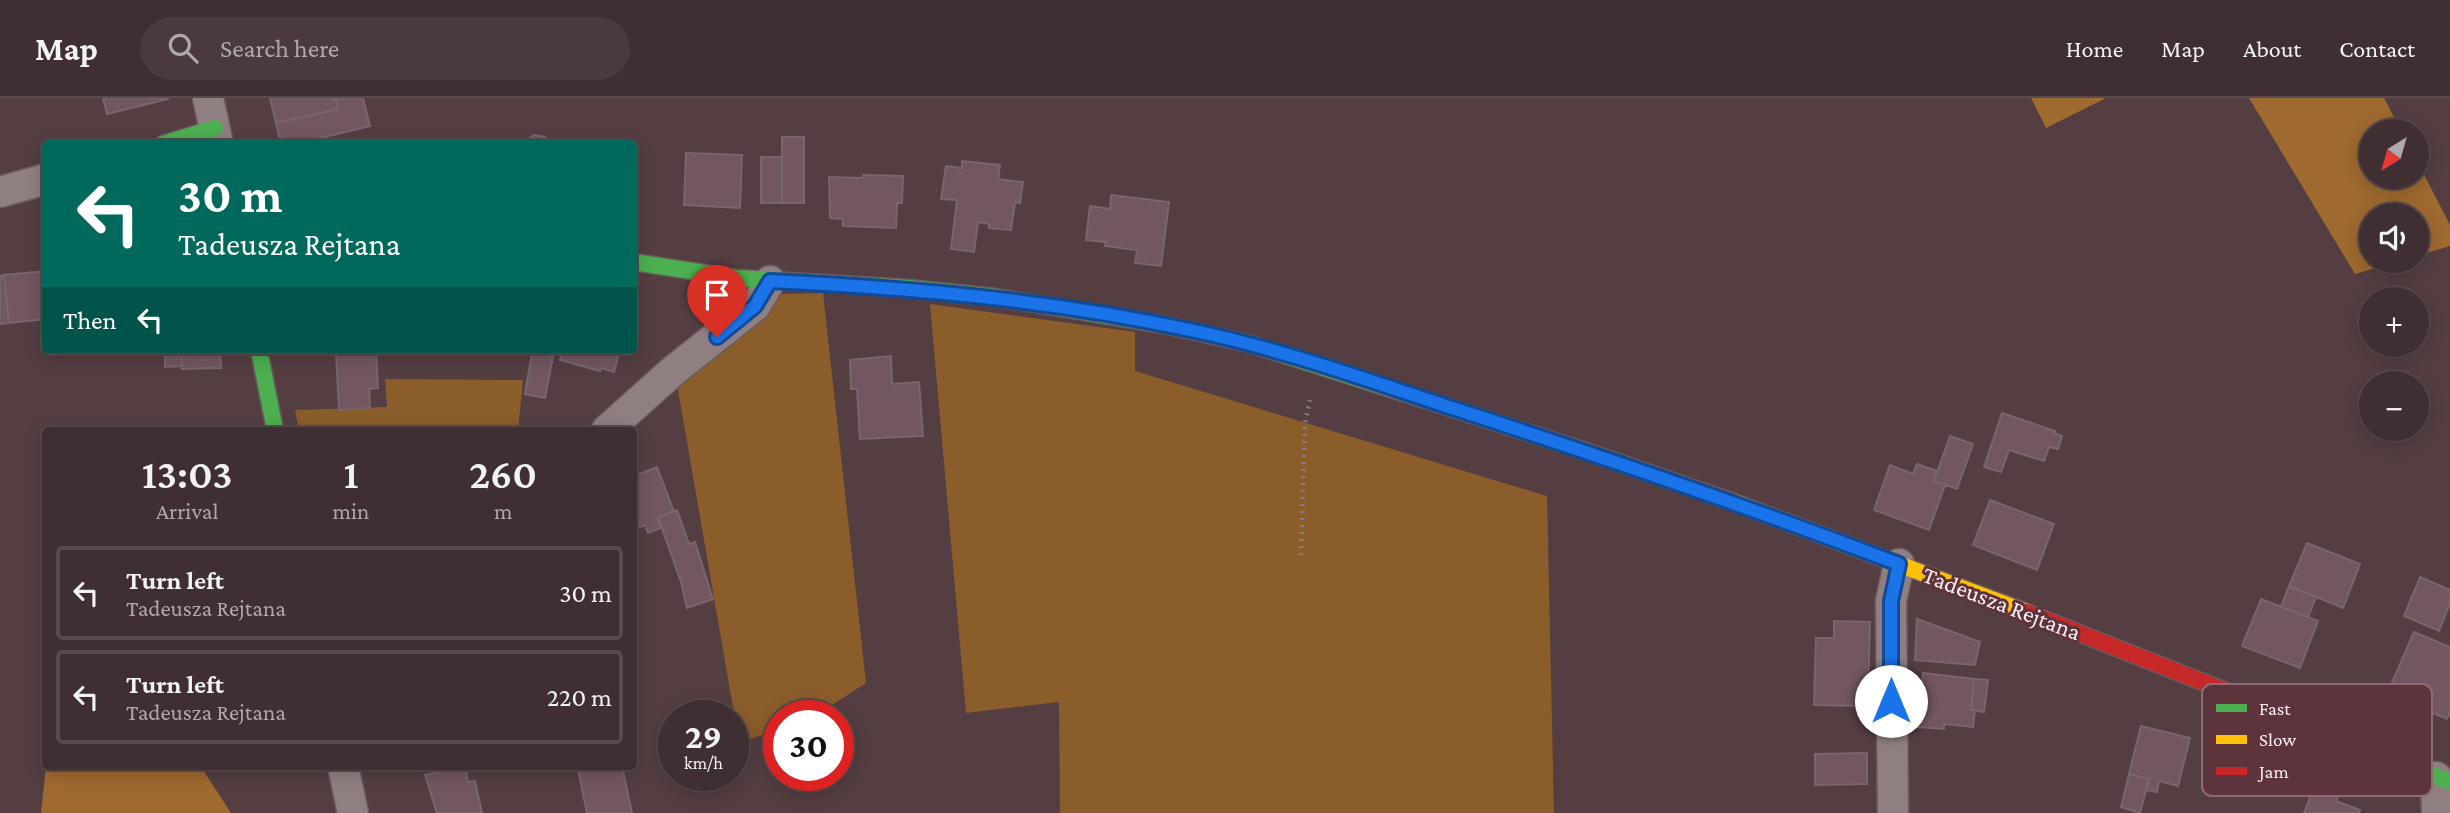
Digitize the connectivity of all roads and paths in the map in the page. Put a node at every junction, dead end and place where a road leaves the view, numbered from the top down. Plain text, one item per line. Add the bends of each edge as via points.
1 (208, 98) edge
2 (217, 136) edge
3 (190, 140) edge
4 (42, 180) edge
5 (0, 192) edge
6 (637, 263) edge
7 (770, 281) junction
8 (260, 354) edge
9 (1318, 365) junction
10 (274, 427) edge
11 (610, 427) edge
12 (1301, 555) dead end
13 (1899, 564) junction
14 (2209, 684) edge
15 (344, 770) edge
16 (2443, 779) edge
17 (353, 813) edge
18 (1893, 813) edge
19 (2437, 813) edge

1 - 2 street
2 - 3 street
4 - 5 street
6 - 7 street, Tadeusza Rejtana via 715,278
7 - 9 street, Tadeusza Rejtana via 908,288 1045,303 1190,330
7 - 11 street via 755,306
8 - 10 street
9 - 12 path via 1305,423
9 - 13 street, Tadeusza Rejtana via 1674,480
13 - 14 street, Tadeusza Rejtana
13 - 18 street via 1891,601
15 - 17 street
16 - 19 street

